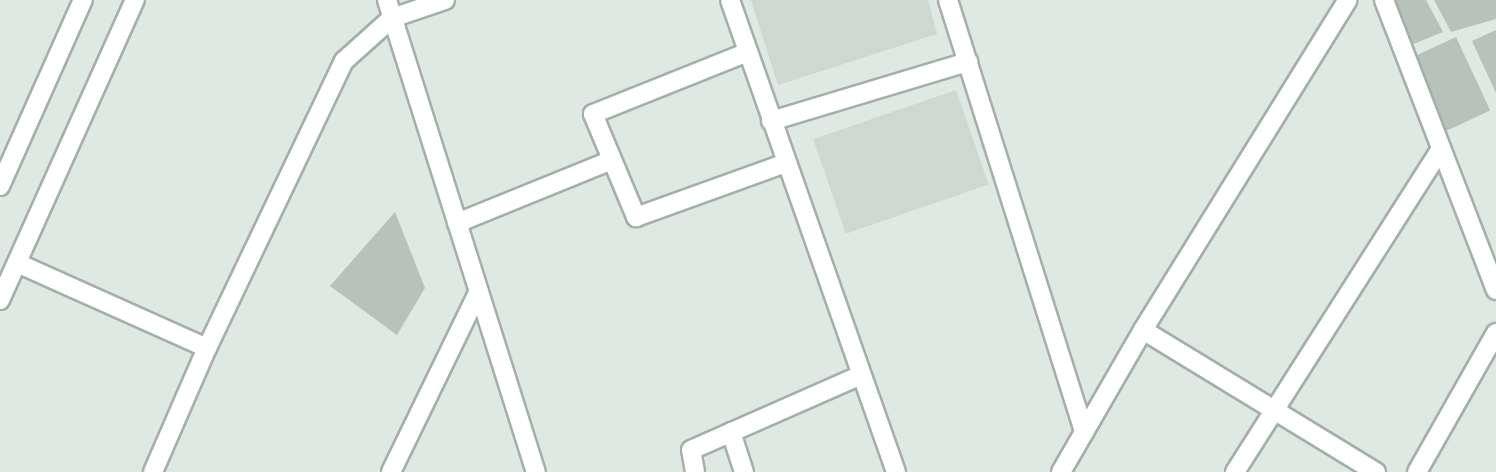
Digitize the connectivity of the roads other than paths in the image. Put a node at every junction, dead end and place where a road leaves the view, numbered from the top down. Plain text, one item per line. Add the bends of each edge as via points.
1 (83, 0) edge
2 (135, 0) edge
3 (387, 0) edge
4 (445, 0) edge
5 (730, 0) edge
6 (948, 0) edge
7 (1348, 0) edge
8 (1384, 0) edge
9 (392, 18) junction
10 (748, 52) junction
11 (968, 62) junction
12 (771, 121) junction
13 (1441, 149) junction
14 (612, 160) junction
15 (786, 163) junction
16 (0, 186) edge
17 (457, 223) junction
18 (16, 263) junction
19 (1496, 290) edge
20 (479, 291) junction
21 (0, 300) edge
22 (1143, 330) junction
23 (1496, 333) edge
24 (207, 348) junction
25 (861, 375) junction
26 (1272, 411) junction
27 (731, 432) junction
28 (1084, 432) junction
29 (153, 472) edge
30 (391, 472) edge
31 (536, 472) edge
32 (695, 472) edge
33 (744, 472) edge
34 (896, 472) edge
35 (1061, 472) edge
36 (1235, 472) edge
37 (1376, 472) edge
38 (1417, 472) edge

1 - 16 street
2 - 18 street
3 - 9 street
4 - 9 street
5 - 10 street
6 - 11 street
7 - 22 street
8 - 13 street
9 - 17 street
9 - 24 street via 344,61
10 - 12 street
10 - 14 street via 592,114
11 - 12 street
11 - 28 street
12 - 15 street
13 - 19 street
13 - 26 street
14 - 15 street via 636,217
14 - 17 street
15 - 25 street
17 - 20 street
18 - 21 street
18 - 24 street
20 - 30 street
20 - 31 street
22 - 26 street
22 - 28 street
23 - 38 street
24 - 29 street
25 - 27 street
25 - 34 street
26 - 36 street
26 - 37 street
27 - 32 street via 691,450
27 - 33 street
28 - 35 street

